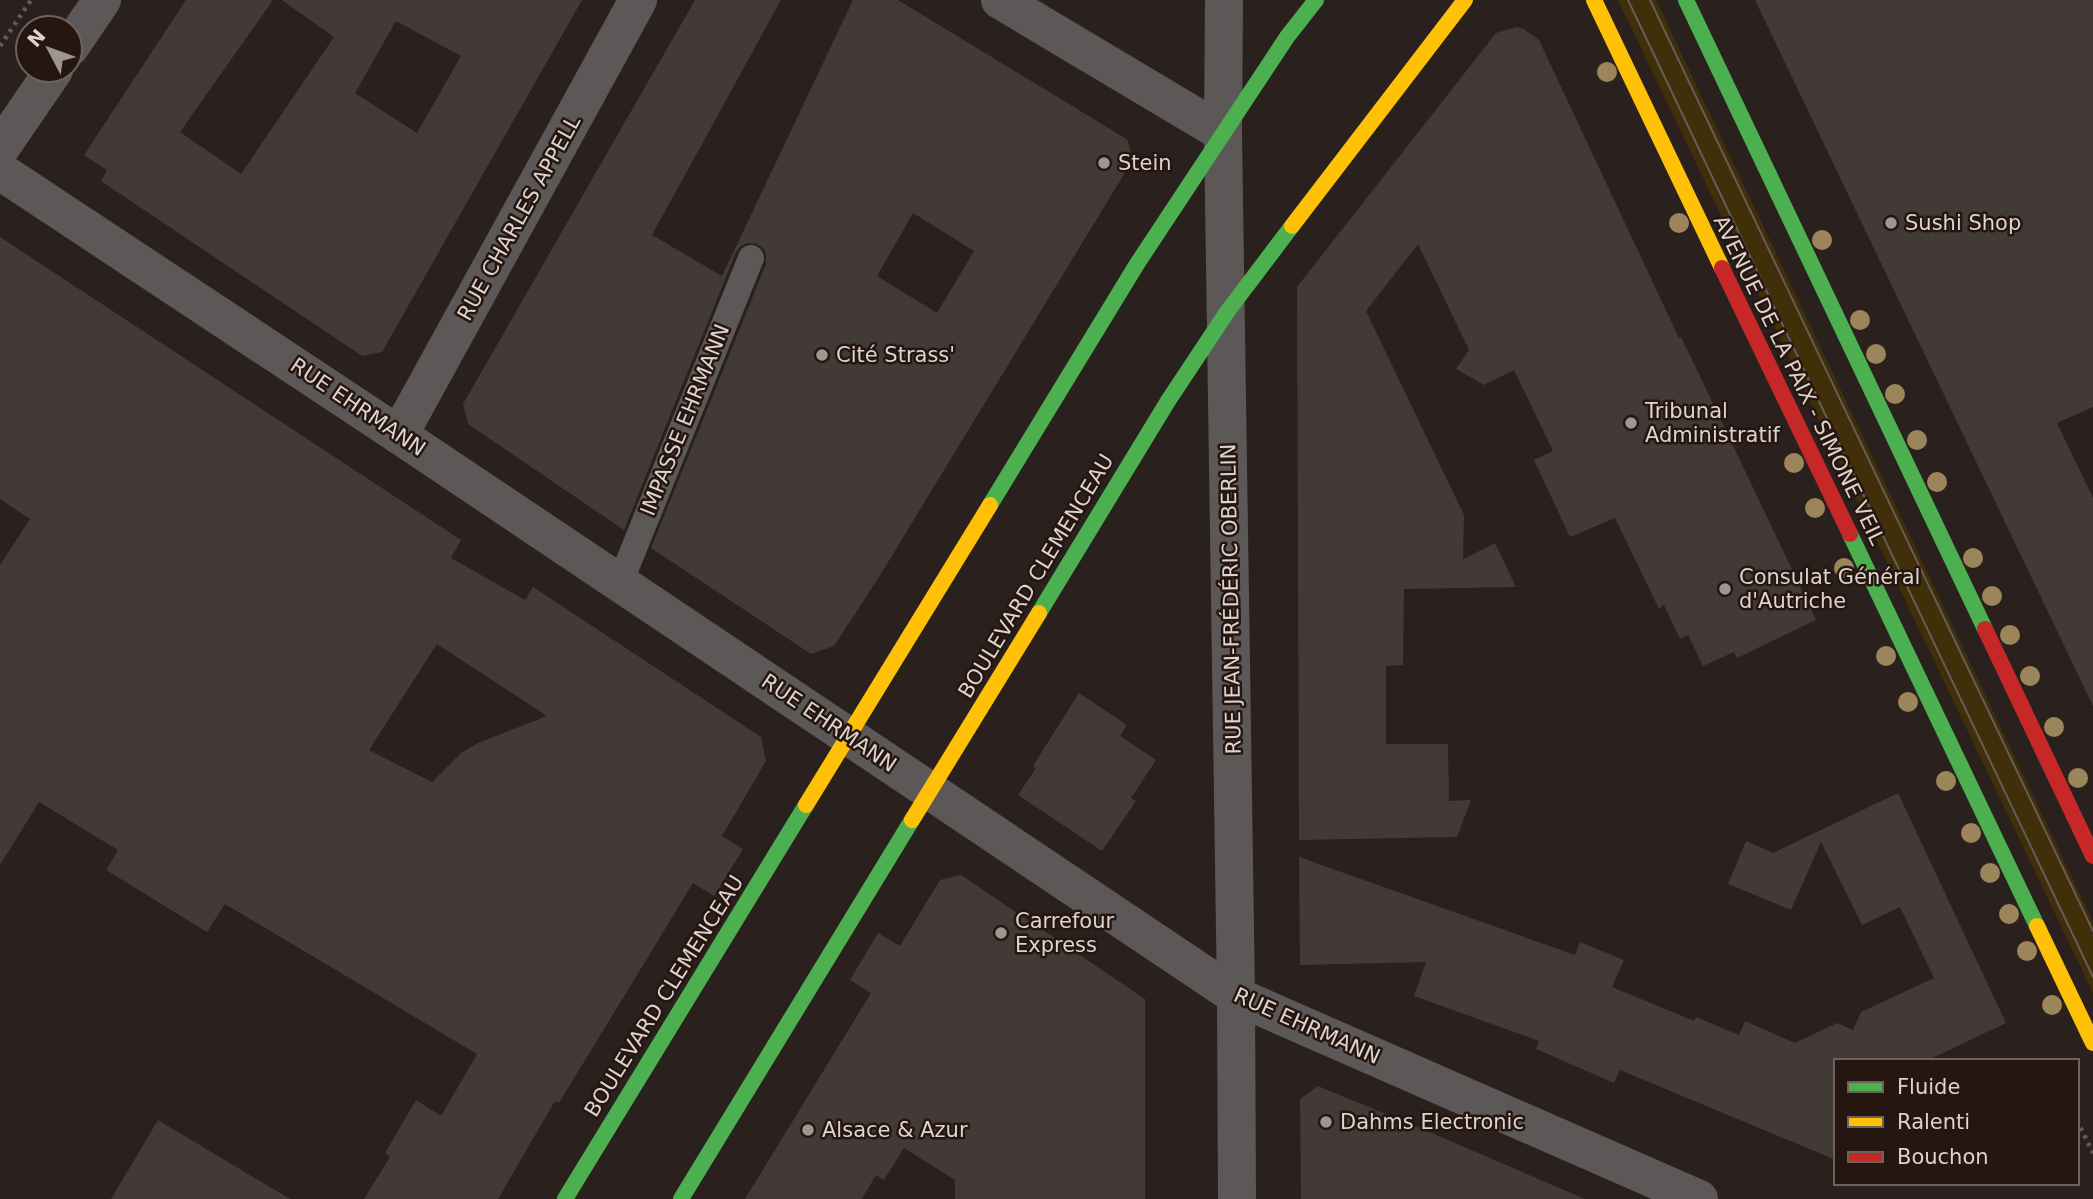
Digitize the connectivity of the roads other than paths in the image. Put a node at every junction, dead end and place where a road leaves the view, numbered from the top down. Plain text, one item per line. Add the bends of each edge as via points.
1 (102, 0) edge
2 (638, 0) edge
3 (1000, 0) edge
4 (1224, 0) edge
5 (1316, 0) edge
6 (1465, 0) edge
7 (1594, 0) edge
8 (1686, 0) edge
9 (84, 26) edge
10 (44, 84) edge
11 (1223, 132) junction
12 (0, 149) edge
13 (0, 171) edge
14 (751, 258) dead end
15 (1227, 312) junction
16 (400, 435) junction
17 (620, 583) junction
18 (848, 736) junction
19 (929, 790) junction
20 (2093, 856) edge
21 (1236, 996) junction
22 (2093, 1043) edge
23 (1685, 1196) edge
24 (565, 1199) edge
25 (681, 1199) edge
26 (1237, 1199) edge

1 - 9 street
2 - 16 street, RUE CHARLES APPELL
3 - 11 street
4 - 11 street, RUE JEAN-FRÉDÉRIC OBERLIN
5 - 11 street, BOULEVARD CLEMENCEAU
6 - 15 street, BOULEVARD CLEMENCEAU
7 - 22 street, AVENUE DE LA PAIX - SIMONE VEIL
8 - 20 street
10 - 12 street
11 - 15 street, RUE JEAN-FRÉDÉRIC OBERLIN
11 - 18 street, BOULEVARD CLEMENCEAU via 1129,276
13 - 16 street, RUE EHRMANN
14 - 17 lane, IMPASSE EHRMANN
15 - 19 street, BOULEVARD CLEMENCEAU
15 - 21 street, RUE JEAN-FRÉDÉRIC OBERLIN
16 - 17 street, RUE EHRMANN
17 - 18 street, RUE EHRMANN
18 - 19 street, RUE EHRMANN
18 - 24 street, BOULEVARD CLEMENCEAU
19 - 21 street, RUE EHRMANN
19 - 25 street, BOULEVARD CLEMENCEAU
21 - 23 street, RUE EHRMANN
21 - 26 street, RUE JEAN-FRÉDÉRIC OBERLIN

